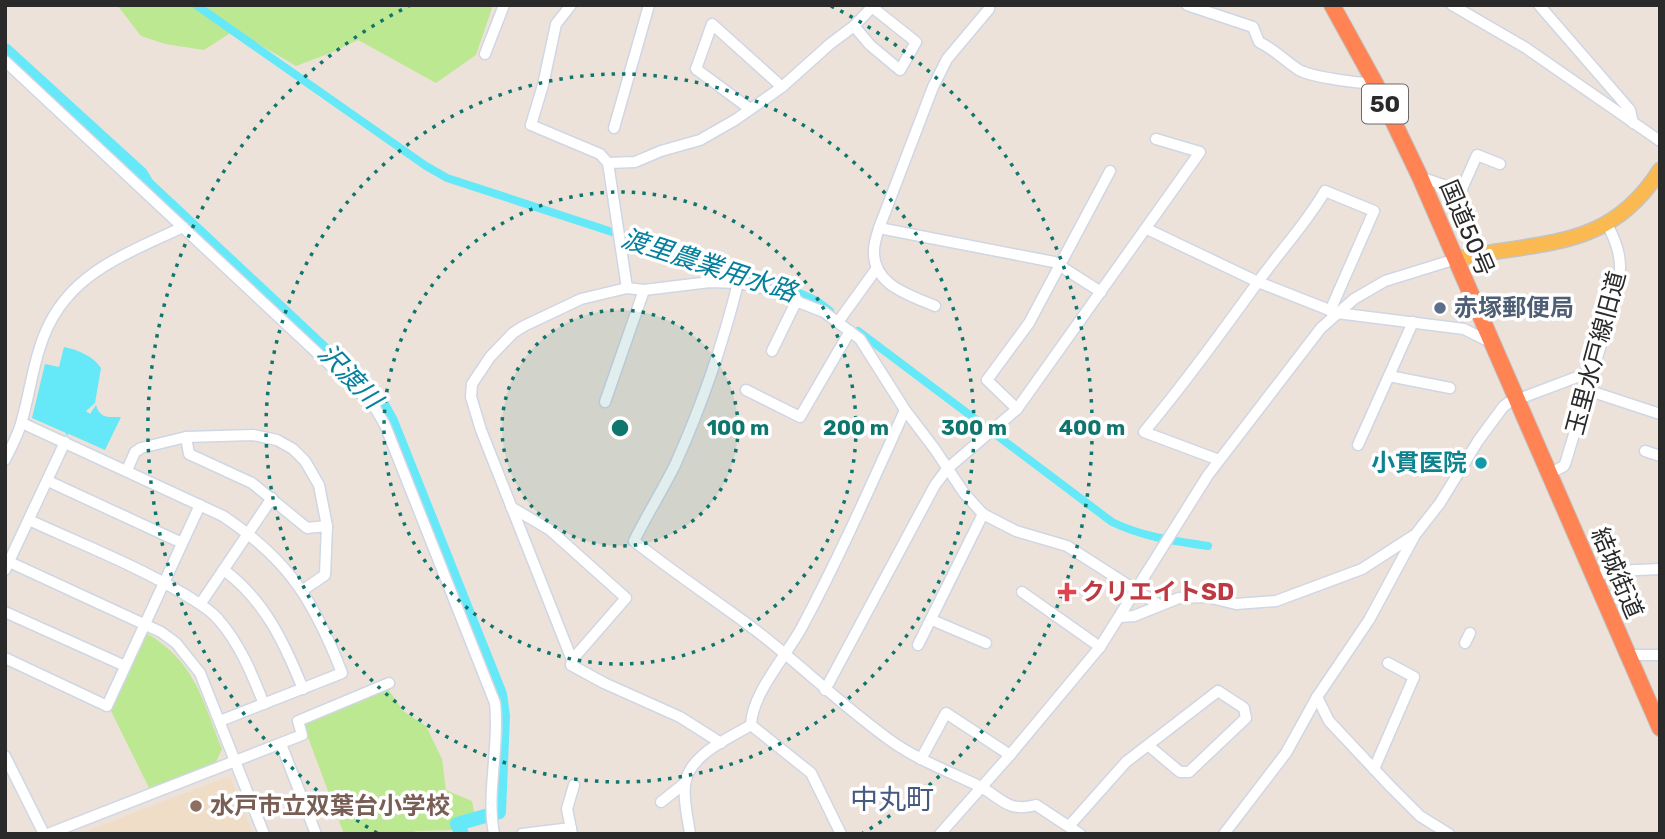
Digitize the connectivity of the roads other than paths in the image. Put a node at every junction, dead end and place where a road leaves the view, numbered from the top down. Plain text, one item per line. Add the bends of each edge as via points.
1 (504, 5) edge
2 (571, 5) edge
3 (649, 5) edge
4 (989, 5) edge
5 (1187, 5) edge
6 (1332, 5) edge
7 (1452, 5) edge
8 (1539, 5) edge
9 (873, 6) edge
10 (855, 26) junction
11 (485, 54) dead end
12 (5, 61) edge
13 (1375, 83) junction
14 (782, 87) junction
15 (750, 109) junction
16 (1633, 123) junction
17 (614, 128) dead end
18 (1156, 139) dead end
19 (1660, 141) edge
20 (608, 163) junction
21 (1500, 164) dead end
22 (1660, 170) edge
23 (1110, 171) dead end
24 (1420, 177) junction
25 (1607, 224) junction
26 (183, 227) junction
27 (879, 228) junction
28 (1147, 229) junction
29 (1456, 259) junction
30 (1060, 265) junction
31 (877, 268) junction
32 (1258, 282) junction
33 (738, 283) junction
34 (627, 288) junction
35 (644, 290) junction
36 (1101, 292) junction
37 (797, 300) junction
38 (935, 306) dead end
39 (1333, 312) junction
40 (840, 319) junction
41 (1413, 322) junction
42 (850, 331) junction
43 (1492, 343) junction
44 (772, 351) dead end
45 (1592, 371) junction
46 (1389, 376) junction
47 (1450, 388) dead end
48 (746, 390) dead end
49 (1587, 390) junction
50 (1517, 400) junction
51 (605, 402) dead end
52 (1017, 409) junction
53 (905, 410) junction
54 (1660, 414) edge
55 (22, 424) junction
56 (186, 437) junction
57 (65, 442) junction
58 (1359, 445) dead end
59 (1645, 451) dead end
60 (1660, 456) edge
61 (5, 460) edge
62 (1219, 460) junction
63 (948, 468) junction
64 (127, 470) junction
65 (1549, 474) junction
66 (48, 481) junction
67 (272, 498) junction
68 (200, 505) junction
69 (511, 507) junction
70 (983, 514) junction
71 (29, 520) junction
72 (327, 526) junction
73 (248, 533) junction
74 (1416, 535) junction
75 (182, 543) junction
76 (7, 564) edge
77 (224, 569) junction
78 (1660, 569) edge
79 (1593, 576) junction
80 (164, 582) junction
81 (303, 590) junction
82 (1136, 591) junction
83 (1022, 592) dead end
84 (201, 603) junction
85 (1158, 605) junction
86 (5, 612) edge
87 (1121, 617) junction
88 (932, 620) junction
89 (146, 624) junction
90 (986, 643) dead end
91 (918, 645) dead end
92 (1100, 647) junction
93 (785, 654) junction
94 (1627, 655) junction
95 (1660, 655) edge
96 (5, 658) edge
97 (572, 660) junction
98 (1388, 663) dead end
99 (125, 666) junction
100 (389, 683) dead end
101 (303, 689) junction
102 (825, 690) junction
103 (1317, 697) junction
104 (264, 704) junction
105 (220, 721) junction
106 (751, 725) junction
107 (1660, 728) edge
108 (721, 743) junction
109 (281, 744) junction
110 (1149, 746) junction
111 (1010, 755) junction
112 (5, 756) edge
113 (921, 759) junction
114 (236, 761) junction
115 (1374, 769) junction
116 (685, 783) junction
117 (574, 785) dead end
118 (982, 787) junction
119 (661, 802) dead end
120 (1070, 825) junction
121 (571, 831) edge
122 (46, 834) edge
123 (264, 834) edge
124 (316, 834) edge
125 (494, 834) edge
126 (522, 834) edge
127 (690, 834) edge
128 (841, 834) edge
129 (940, 834) edge
130 (1080, 834) edge
131 (1224, 834) edge
132 (1449, 834) edge

1 - 11 street
2 - 20 street via 556,24 531,125 600,154
3 - 17 street
4 - 27 street via 942,68
5 - 13 street via 1253,27 1259,42 1301,71
6 - 13 highway, 国道50号 / 50
7 - 16 street via 1526,48
8 - 16 street via 1630,110
9 - 10 street
9 - 10 street via 916,42 900,71
10 - 14 street
12 - 26 street
13 - 24 highway, 国道50号 / 50
14 - 15 street
14 - 15 street via 712,24 696,69
15 - 20 street via 700,140 635,162
16 - 19 street
18 - 28 street via 1200,152
20 - 34 street
21 - 24 street via 1477,155 1461,191
22 - 25 main road via 1635,204
23 - 30 street
24 - 29 highway, 国道50号 / 50
25 - 29 main road via 1572,238
25 - 45 street, 玉里水戸線旧道 via 1620,252 1620,276
26 - 55 street via 101,266 71,292 41,343
26 - 125 street via 353,384 385,425 495,703
27 - 30 street
27 - 31 street via 874,251
28 - 32 street
28 - 36 street
29 - 39 street via 1385,281
29 - 43 highway, 国道50号 / 50
30 - 36 street
30 - 52 street via 1028,323 987,380
31 - 38 street via 893,287
31 - 40 street
32 - 39 street
32 - 39 street via 1325,191 1374,211
32 - 62 street via 1144,432
33 - 35 street via 698,282
33 - 37 street
33 - 93 street via 692,424 634,541
34 - 35 street
34 - 69 street via 581,299 524,326 490,357 471,384 481,430
35 - 51 street
36 - 52 street
37 - 40 street
37 - 44 street
39 - 41 street
39 - 62 street
40 - 42 street
41 - 43 street via 1464,329
41 - 46 street
42 - 48 street via 800,417
42 - 53 street via 865,345
43 - 50 highway, 国道50号 / 50
45 - 49 street, 玉里水戸線旧道
45 - 50 street
46 - 47 street
46 - 58 street
49 - 54 street
49 - 65 street, 玉里水戸線旧道 via 1566,461
50 - 65 highway, 国道50号 / 50
50 - 74 street via 1506,404 1484,432
52 - 63 street
53 - 63 street
53 - 93 street via 840,551
55 - 57 street
55 - 61 street
56 - 64 street via 141,448
56 - 67 street via 190,454 252,483
56 - 72 street via 264,436 293,449 306,461 319,485
57 - 64 street
57 - 66 street
59 - 60 street
62 - 82 street
63 - 70 street
63 - 102 street via 926,499
64 - 68 street
65 - 79 highway, 結城街道 / 50
66 - 71 street
66 - 75 street
67 - 72 street via 307,528
67 - 73 street
68 - 73 street
68 - 75 street
69 - 97 street
69 - 97 street via 550,530 626,598
70 - 82 street via 1017,531 1067,546
70 - 88 street
71 - 76 street
71 - 80 street
72 - 81 street via 325,575
73 - 77 street
73 - 81 street
74 - 85 street via 1362,569 1276,601 1236,604 1190,597
74 - 103 street via 1369,621
75 - 80 street
76 - 89 street
77 - 84 street
77 - 101 street via 252,594 271,620
78 - 79 street
79 - 94 highway, 結城街道 / 50
80 - 84 street
80 - 89 street
81 - 101 street via 342,673
82 - 85 street
82 - 87 street
83 - 92 street
84 - 104 street via 233,638
85 - 87 street
86 - 99 street
87 - 92 street
88 - 90 street
88 - 91 street
89 - 99 street
89 - 105 street via 189,656
92 - 111 street
93 - 102 street
93 - 106 street via 760,695
94 - 95 street
94 - 107 highway, 結城街道 / 50
96 - 99 street via 107,706
97 - 108 street via 570,664 604,683 680,717
98 - 115 street via 1414,677
100 - 109 street via 298,721 302,735
101 - 104 street
102 - 113 street
103 - 115 street via 1329,721
103 - 131 street via 1286,753
104 - 105 street
105 - 114 street
106 - 108 street
106 - 128 street via 811,773
108 - 116 street via 691,766
109 - 114 street
109 - 124 street
110 - 110 street via 1218,691 1244,708 1246,718 1189,772 1180,772
110 - 120 street via 1126,762
111 - 113 street via 946,713
111 - 118 street
112 - 122 street
113 - 118 street
114 - 122 street
114 - 123 street
115 - 132 street via 1420,816
116 - 119 street
116 - 127 street
117 - 121 street via 567,809
118 - 120 street via 1013,807 1036,805
118 - 129 street
120 - 130 street
121 - 126 street

